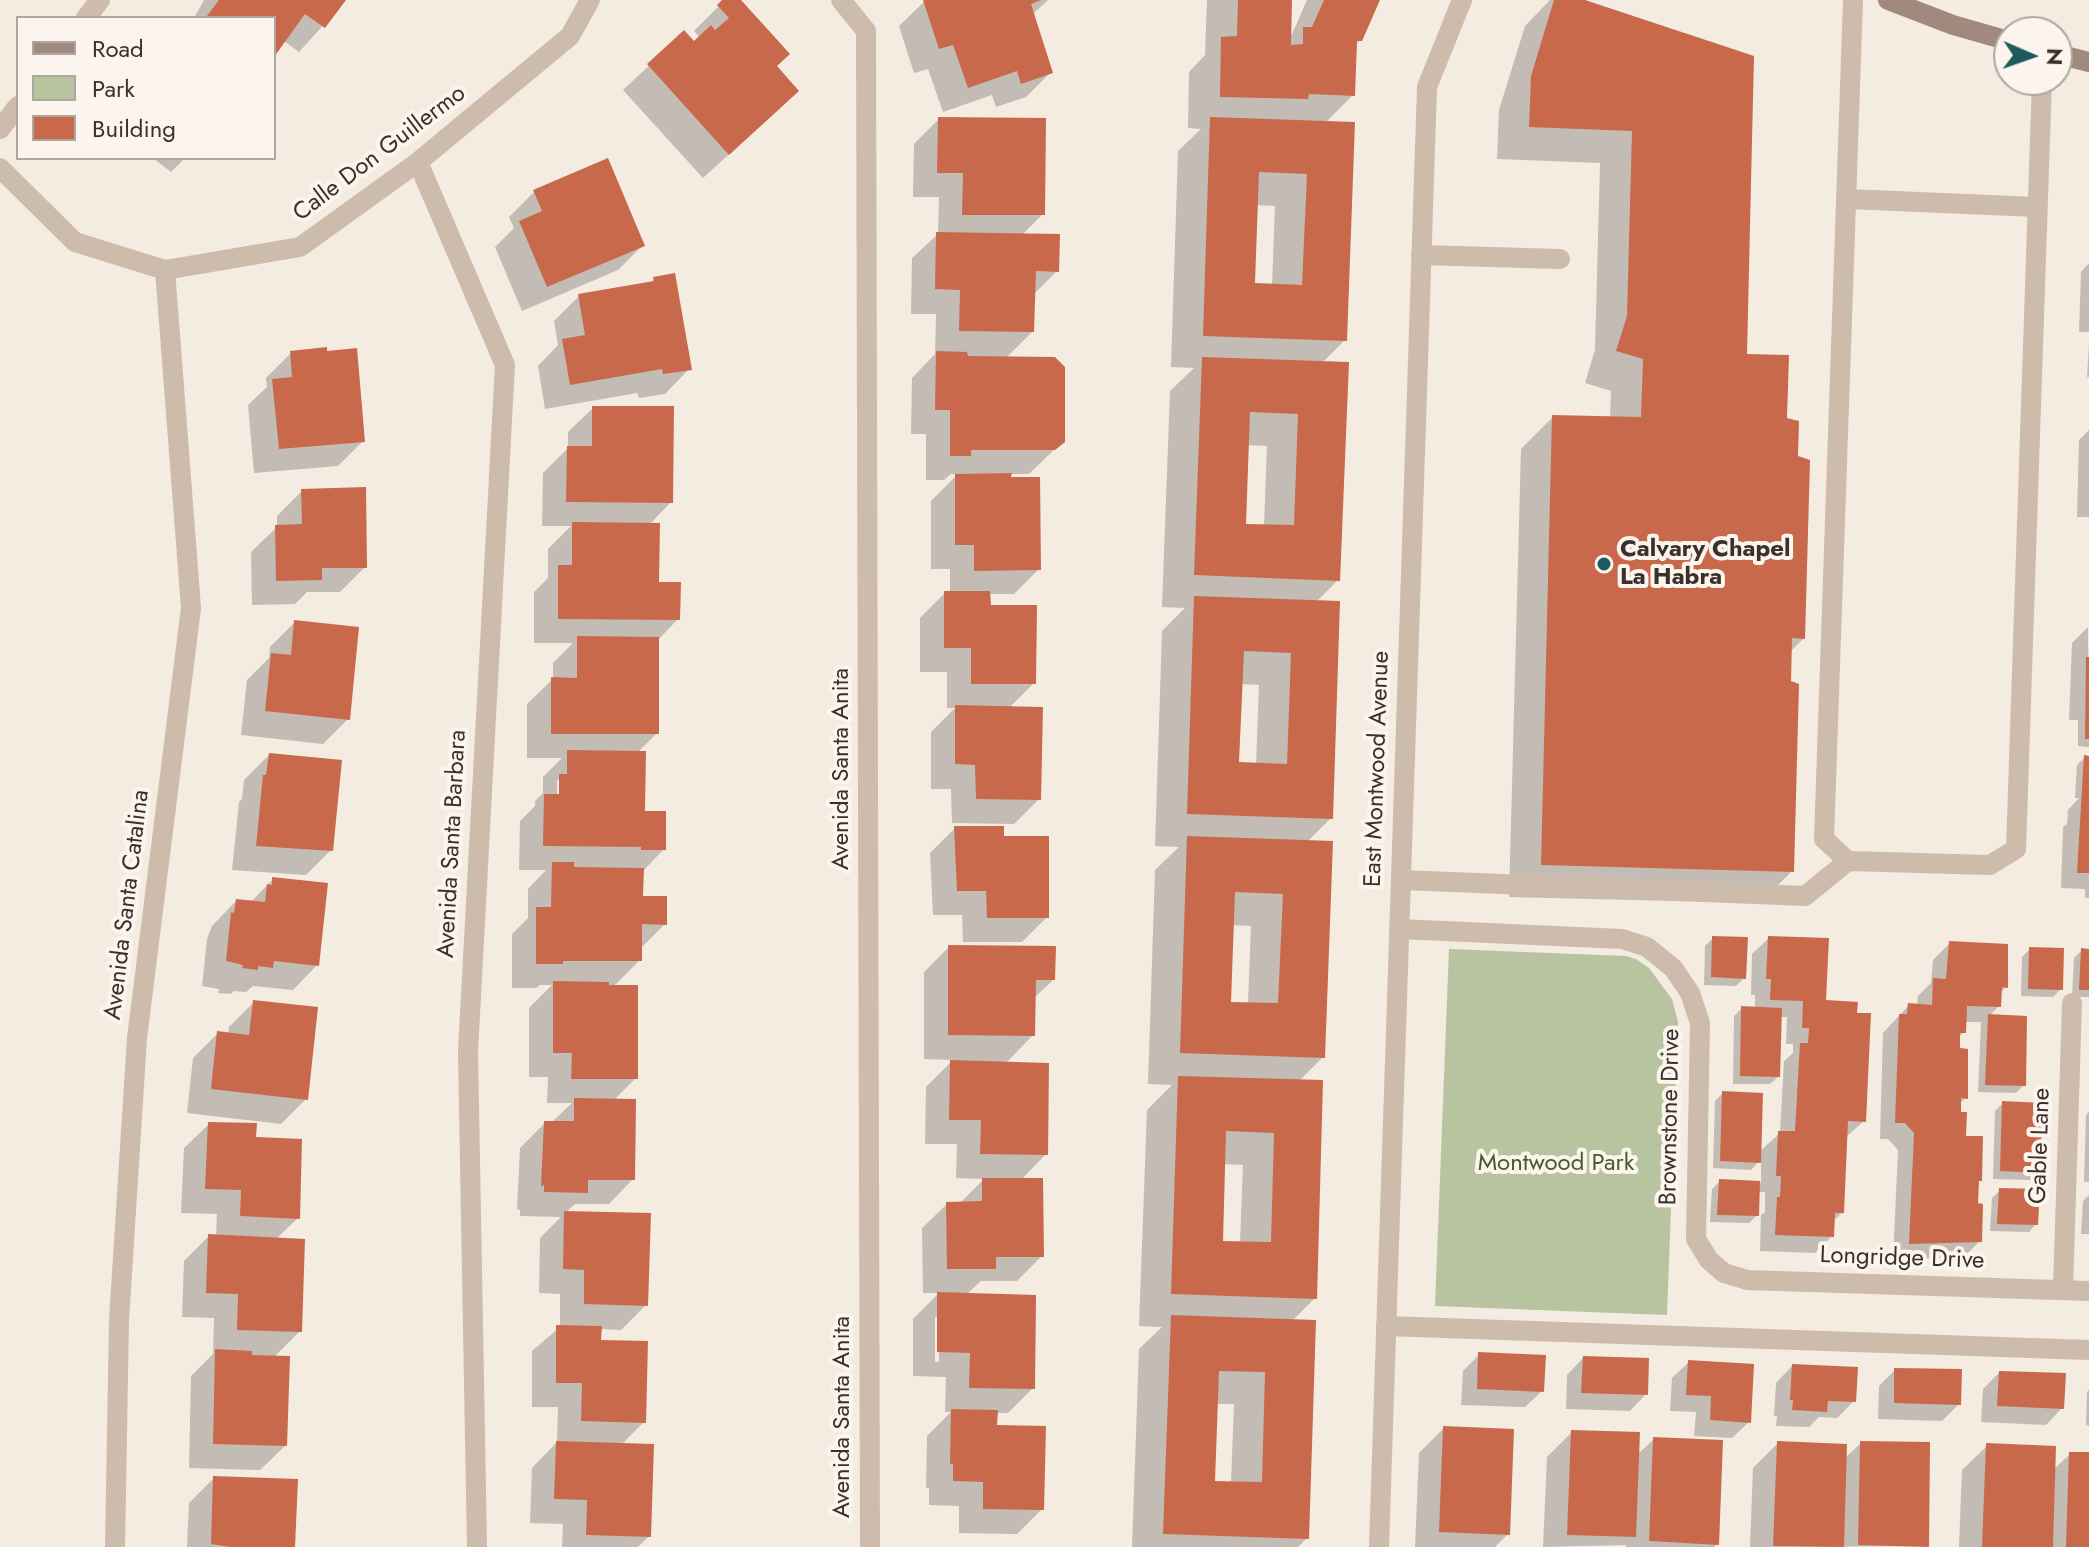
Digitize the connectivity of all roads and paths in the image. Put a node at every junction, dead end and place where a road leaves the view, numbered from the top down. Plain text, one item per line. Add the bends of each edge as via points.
1 (100, 0) edge
2 (590, 0) edge
3 (841, 0) edge
4 (1462, 0) edge
5 (1853, 0) edge
6 (1888, 0) edge
7 (88, 16) edge
8 (1993, 36) edge
9 (2041, 96) edge
10 (16, 109) edge
11 (0, 129) edge
12 (418, 162) junction
13 (0, 168) edge
14 (1848, 199) junction
15 (2037, 207) junction
16 (1421, 255) junction
17 (1560, 259) dead end
18 (165, 270) junction
19 (1848, 861) junction
20 (1401, 880) junction
21 (1399, 929) junction
22 (2072, 1003) dead end
23 (1716, 1267) joint
24 (2063, 1290) junction
25 (2089, 1291) edge
26 (1386, 1326) junction
27 (2089, 1350) edge
28 (115, 1547) edge
29 (477, 1547) edge
30 (870, 1547) edge
31 (1379, 1547) edge

1 - 7 street
2 - 12 street, Calle Don Guillermo via 570,36
3 - 30 street, Avenida Santa Anita via 866,31
4 - 16 street, East Montwood Avenue via 1427,87
5 - 14 street
6 - 8 main road
9 - 15 street
10 - 11 street
12 - 18 street, Calle Don Guillermo via 300,247
12 - 29 street, Avenida Santa Barbara via 505,365 468,1051
13 - 18 street, Calle Don Guillermo via 75,242
14 - 15 street
14 - 19 street via 1824,839
15 - 19 street via 2016,849 1990,865
16 - 17 street
16 - 20 street, East Montwood Avenue
18 - 28 street, Avenida Santa Catalina via 191,608 137,1038 119,1320
19 - 20 street via 1805,896
20 - 21 street, East Montwood Avenue
21 - 23 street, Brownstone Drive via 1635,941 1673,968 1700,1023 1695,1231 1699,1248
21 - 26 street, East Montwood Avenue
22 - 24 street, Gable Lane
23 - 24 street, Longridge Drive via 1747,1280
24 - 25 street, Longridge Drive
26 - 27 street
26 - 31 street, East Montwood Avenue

